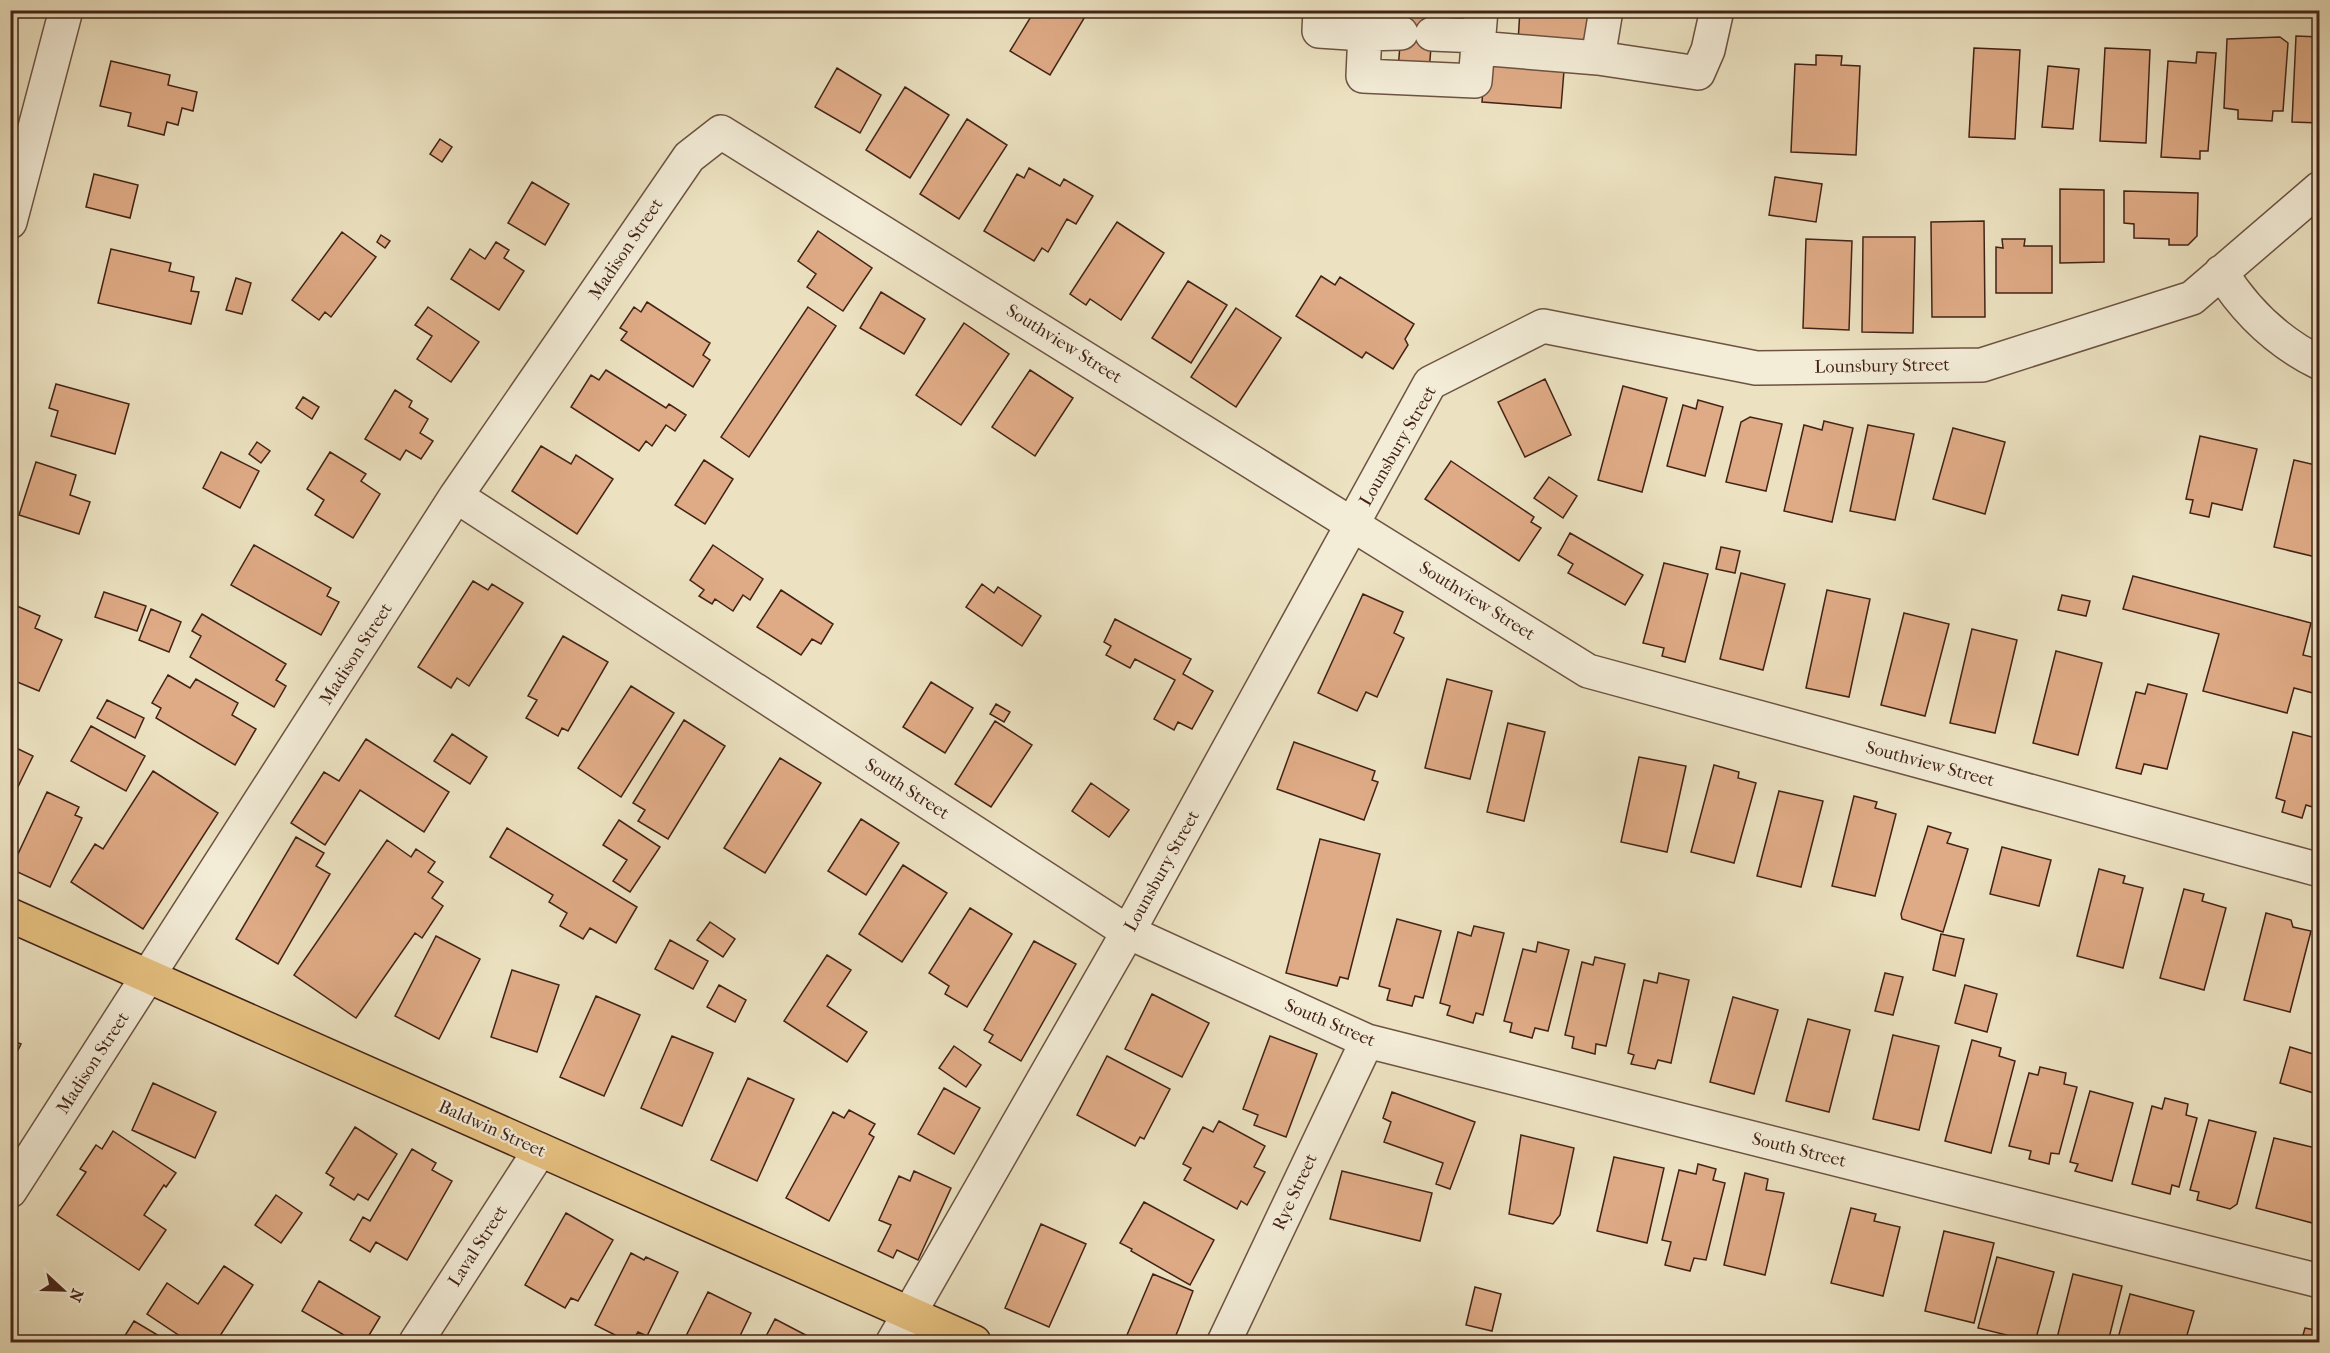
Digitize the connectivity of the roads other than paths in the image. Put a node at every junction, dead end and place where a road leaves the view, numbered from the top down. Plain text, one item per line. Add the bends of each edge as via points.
1 (66, 10) edge
2 (1320, 10) edge
3 (1606, 10) edge
4 (1717, 10) edge
5 (1365, 22) edge
6 (1479, 32) edge
7 (1598, 58) junction
8 (722, 132) joint
9 (2319, 188) edge
10 (10, 222) edge
11 (2221, 272) junction
12 (2319, 363) edge
13 (456, 496) junction
14 (1353, 524) junction
15 (2319, 870) edge
16 (10, 915) edge
17 (1128, 932) junction
18 (149, 976) junction
19 (1367, 1041) junction
20 (540, 1150) junction
21 (10, 1191) edge
22 (2319, 1281) edge
23 (911, 1315) junction
24 (416, 1342) edge
25 (893, 1342) edge
26 (974, 1342) edge
27 (1224, 1342) edge

1 - 10 street
2 - 5 street via 1319,31
3 - 7 street
4 - 7 street via 1708,50 1698,72
5 - 6 street via 1417,34
5 - 6 street via 1363,76 1475,81
6 - 7 street
8 - 13 street, Madison Street via 689,157
8 - 14 street, Southview Street
9 - 11 street, Lounsbury Street
11 - 12 street via 2260,322 2290,347
11 - 14 street, Lounsbury Street via 2192,298 1982,365 1756,368 1543,326 1430,383
13 - 17 street, South Street
13 - 18 street, Madison Street
14 - 15 street, Southview Street via 1588,671
14 - 17 street, Lounsbury Street
16 - 18 main road, Baldwin Street
17 - 19 street, South Street
17 - 23 street, Lounsbury Street
18 - 20 main road, Baldwin Street
18 - 21 street, Madison Street
19 - 22 street, South Street
19 - 27 street, Rye Street
20 - 23 main road, Baldwin Street
20 - 24 street, Laval Street
23 - 25 street, Lounsbury Street
23 - 26 main road, Baldwin Street

